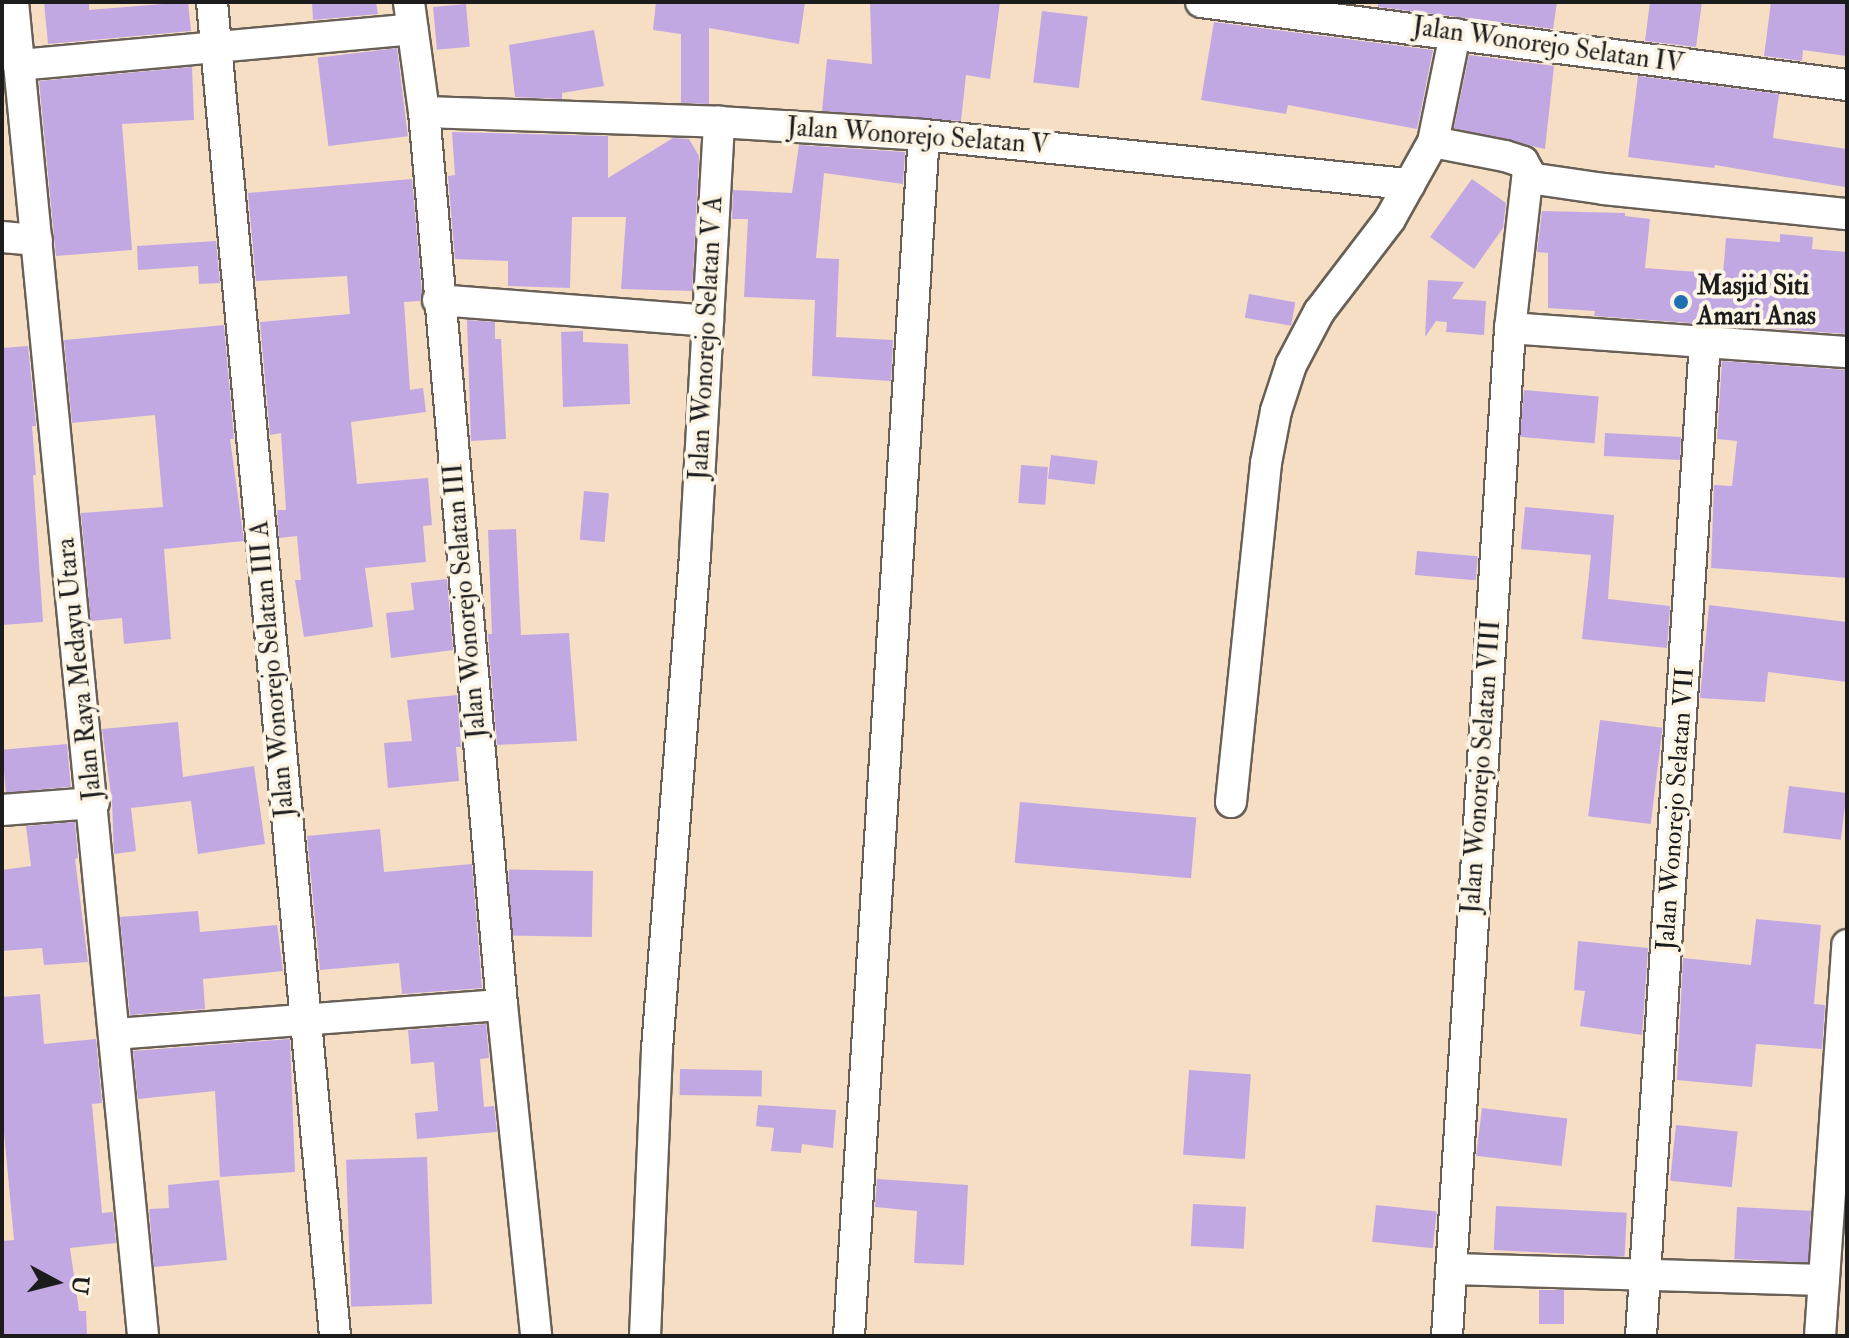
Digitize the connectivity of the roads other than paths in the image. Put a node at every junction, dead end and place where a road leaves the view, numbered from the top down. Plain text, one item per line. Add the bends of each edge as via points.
1 (212, 2) edge
2 (1201, 2) edge
3 (1368, 12) edge
4 (410, 16) edge
5 (10, 21) edge
6 (1455, 34) junction
7 (216, 48) junction
8 (19, 65) junction
9 (1847, 85) edge
10 (424, 112) junction
11 (719, 122) junction
12 (924, 135) junction
13 (1433, 142) junction
14 (1410, 184) junction
15 (1528, 188) junction
16 (1847, 214) edge
17 (2, 237) edge
18 (37, 240) junction
19 (438, 300) junction
20 (708, 321) junction
21 (1510, 328) junction
22 (1705, 341) junction
23 (1847, 352) edge
24 (1231, 802) dead end
25 (94, 803) junction
26 (2, 810) edge
27 (1847, 945) edge
28 (502, 1005) junction
29 (306, 1020) junction
30 (115, 1034) junction
31 (1451, 1269) junction
32 (1646, 1277) junction
33 (1824, 1280) junction
34 (143, 1336) edge
35 (335, 1336) edge
36 (536, 1336) edge
37 (645, 1336) edge
38 (849, 1336) edge
39 (1447, 1336) edge
40 (1641, 1336) edge
41 (1820, 1336) edge

1 - 7 street, Jalan Wonorejo Selatan III A
2 - 3 street, Jalan Wonorejo Selatan IV
3 - 6 street, Jalan Wonorejo Selatan IV
4 - 7 street
4 - 10 street, Jalan Wonorejo Selatan III
5 - 8 street, Jalan Raya Medayu Utara
6 - 9 street, Jalan Wonorejo Selatan IV
6 - 13 street
7 - 8 street
7 - 29 street, Jalan Wonorejo Selatan III A
8 - 18 street, Jalan Raya Medayu Utara
10 - 11 street, Jalan Wonorejo Selatan V
10 - 19 street, Jalan Wonorejo Selatan III
11 - 12 street, Jalan Wonorejo Selatan V
11 - 20 street, Jalan Wonorejo Selatan V A
12 - 14 street, Jalan Wonorejo Selatan V
12 - 38 street
13 - 14 street
13 - 15 street via 1523,162
14 - 24 street via 1319,312 1291,365 1276,411
15 - 16 street via 1604,189
15 - 21 street
17 - 18 street
18 - 25 street, Jalan Raya Medayu Utara
19 - 20 street
19 - 28 street, Jalan Wonorejo Selatan III
20 - 37 street, Jalan Wonorejo Selatan V A via 657,1049
21 - 22 street
21 - 31 street, Jalan Wonorejo Selatan VIII
22 - 23 street
22 - 32 street, Jalan Wonorejo Selatan VII
25 - 26 street
25 - 30 street, Jalan Raya Medayu Utara
27 - 33 street
28 - 29 street
28 - 36 street, Jalan Wonorejo Selatan III
29 - 30 street
29 - 35 street, Jalan Wonorejo Selatan III A
30 - 34 street, Jalan Raya Medayu Utara
31 - 32 street
31 - 39 street, Jalan Wonorejo Selatan VIII
32 - 33 street
32 - 40 street, Jalan Wonorejo Selatan VII
33 - 41 street

